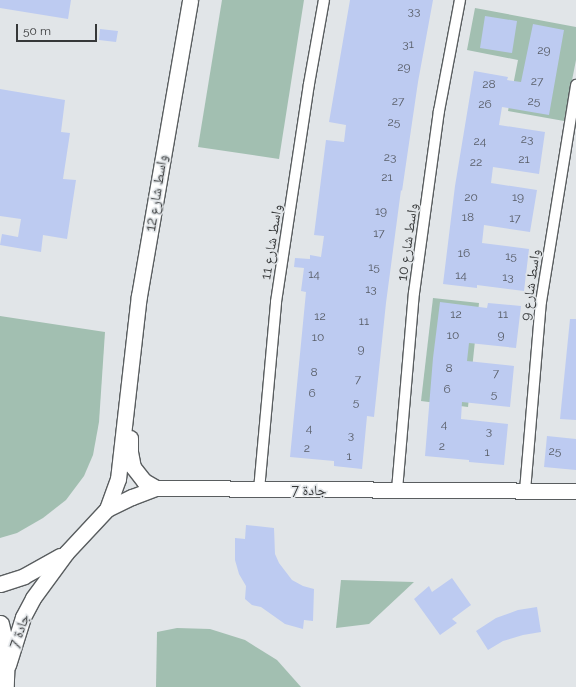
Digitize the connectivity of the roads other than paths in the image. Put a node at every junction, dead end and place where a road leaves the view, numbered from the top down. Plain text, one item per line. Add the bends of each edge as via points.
1 (190, 0) edge
2 (324, 0) edge
3 (460, 0) edge
4 (576, 85) edge
5 (128, 388) junction
6 (156, 488) junction
7 (259, 490) junction
8 (396, 490) junction
9 (525, 491) junction
10 (576, 491) edge
11 (107, 509) junction
12 (66, 553) junction
13 (0, 584) edge
14 (0, 624) edge
15 (6, 679) edge

1 - 5 main road, واسط شارع 12 via 139,296
2 - 7 street, واسط شارع 11 via 276,302
3 - 8 street, واسط شارع 10 via 440,111 414,293
4 - 9 street, واسط شارع 9 via 541,302
5 - 6 main road, واسط شارع 12 via 130,452 133,467 144,481
5 - 11 main road, واسط شارع 12 via 118,478
6 - 7 main road, جادة 7
6 - 11 main road, جادة 7
7 - 8 main road, جادة 7
8 - 9 main road, جادة 7
9 - 10 main road, جادة 7
11 - 12 main road, جادة 7
12 - 13 main road, جادة 7 via 24,576
12 - 15 main road, جادة 7 via 26,611
14 - 15 main road via 6,651

